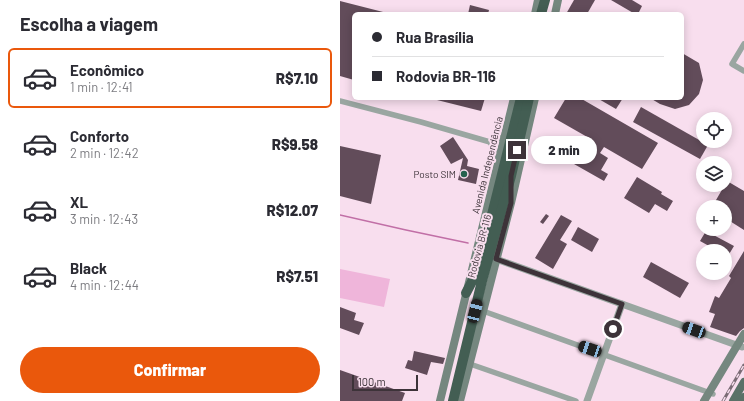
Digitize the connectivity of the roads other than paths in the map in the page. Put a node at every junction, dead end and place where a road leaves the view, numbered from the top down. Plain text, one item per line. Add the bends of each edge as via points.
1 (538, 0) edge
2 (545, 0) edge
3 (551, 0) edge
4 (558, 0) edge
5 (535, 12) edge
6 (542, 12) edge
7 (548, 12) edge
8 (555, 12) edge
9 (744, 44) edge
10 (744, 71) edge
11 (514, 100) edge
12 (520, 100) edge
13 (529, 100) edge
14 (535, 100) edge
15 (340, 101) edge
16 (505, 136) junction
17 (490, 142) junction
18 (499, 159) junction
19 (511, 176) junction
20 (511, 203) junction
21 (496, 259) junction
22 (478, 270) junction
23 (466, 293) junction
24 (622, 304) junction
25 (483, 311) junction
26 (744, 334) edge
27 (741, 345) edge
28 (604, 354) junction
29 (470, 364) junction
30 (744, 382) edge
31 (710, 395) edge
32 (740, 398) edge
33 (440, 401) edge
34 (446, 401) edge
35 (453, 401) edge
36 (460, 401) edge
37 (576, 401) edge
38 (587, 401) edge
39 (704, 401) edge

1 - 5 main road
2 - 6 highway
3 - 7 highway
4 - 8 main road
9 - 10 street via 732,64
11 - 16 main road, Avenida Independência
12 - 22 highway, Rodovia BR-116
13 - 19 highway, Rodovia BR-116
14 - 20 main road, Rodovia BR-116
15 - 17 street
16 - 17 street
16 - 18 main road, Avenida Independência
17 - 18 street
18 - 23 main road, Avenida Independência
19 - 20 highway
19 - 35 highway, Rodovia BR-116
20 - 21 main road, Rodovia BR-116
21 - 24 street
21 - 25 main road, Rodovia BR-116
22 - 23 highway
22 - 34 highway, Rodovia BR-116
23 - 33 main road, Avenida Independência
24 - 27 street
24 - 28 street
25 - 28 street
25 - 29 main road, Rodovia BR-116
26 - 27 main road
27 - 31 main road
28 - 31 street
28 - 38 street
29 - 36 main road, Rodovia BR-116
29 - 37 street
30 - 32 main road
31 - 39 main road

